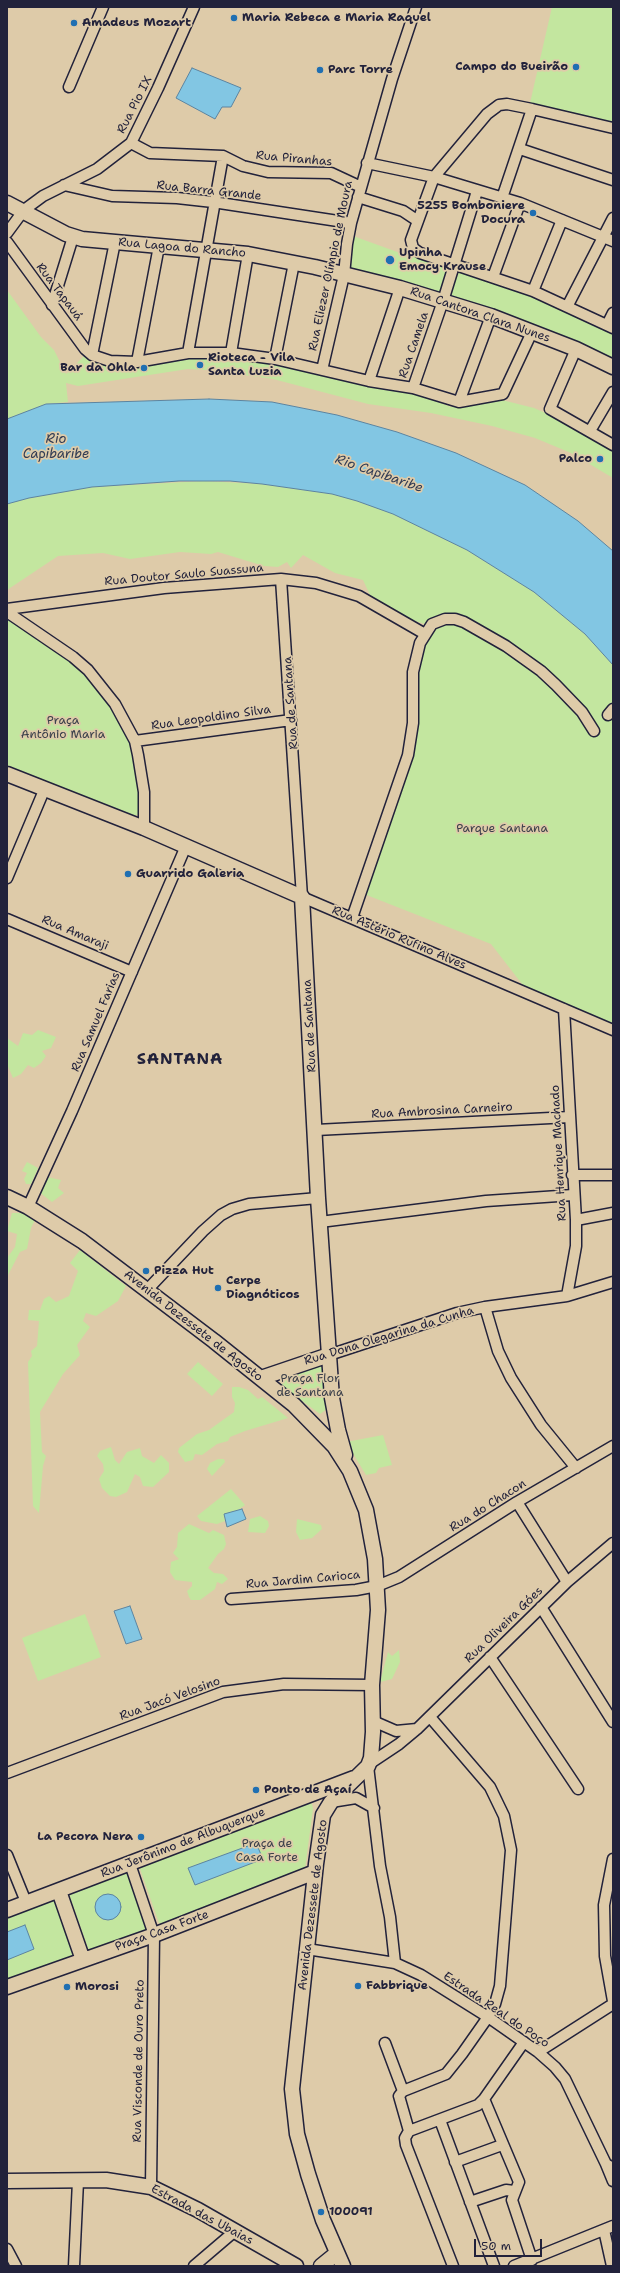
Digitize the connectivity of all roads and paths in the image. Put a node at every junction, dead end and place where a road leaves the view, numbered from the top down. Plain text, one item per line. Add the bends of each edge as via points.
1 (103, 7) edge
2 (194, 7) edge
3 (416, 7) edge
4 (69, 87) dead end
5 (532, 109) junction
6 (613, 128) edge
7 (132, 143) junction
8 (520, 149) junction
9 (223, 156) junction
10 (367, 162) junction
11 (434, 177) junction
12 (613, 180) edge
13 (64, 185) junction
14 (361, 187) junction
15 (477, 191) junction
16 (358, 197) junction
17 (502, 198) junction
18 (213, 202) junction
19 (7, 203) edge
20 (520, 203) junction
21 (24, 210) junction
22 (613, 218) edge
23 (562, 220) junction
24 (418, 221) junction
25 (351, 223) junction
26 (7, 233) edge
27 (73, 236) junction
28 (603, 237) junction
29 (7, 242) edge
30 (115, 242) junction
31 (613, 242) edge
32 (159, 246) junction
33 (205, 249) junction
34 (248, 254) junction
35 (294, 263) junction
36 (455, 264) junction
37 (344, 275) junction
38 (493, 277) junction
39 (400, 288) junction
40 (534, 291) junction
41 (443, 301) junction
42 (52, 305) junction
43 (568, 305) junction
44 (613, 313) edge
45 (491, 316) junction
46 (610, 326) edge
47 (532, 332) junction
48 (576, 349) junction
49 (188, 353) junction
50 (231, 353) junction
51 (92, 355) junction
52 (275, 359) junction
53 (137, 362) junction
54 (613, 367) edge
55 (322, 370) junction
56 (369, 381) junction
57 (413, 388) junction
58 (613, 392) edge
59 (459, 402) junction
60 (590, 431) junction
61 (613, 446) edge
62 (281, 579) junction
63 (7, 609) edge
64 (7, 612) edge
65 (425, 634) junction
66 (291, 720) junction
67 (594, 731) dead end
68 (135, 741) junction
69 (7, 774) edge
70 (45, 788) junction
71 (144, 828) junction
72 (186, 846) junction
73 (7, 878) edge
74 (302, 897) junction
75 (352, 918) junction
76 (7, 919) edge
77 (132, 972) junction
78 (564, 1009) junction
79 (613, 1030) edge
80 (570, 1117) junction
81 (316, 1130) junction
82 (613, 1174) edge
83 (572, 1175) junction
84 (573, 1195) junction
85 (7, 1198) edge
86 (318, 1198) junction
87 (28, 1207) junction
88 (613, 1213) edge
89 (576, 1220) junction
90 (320, 1222) junction
91 (613, 1282) edge
92 (148, 1290) junction
93 (567, 1296) junction
94 (485, 1307) junction
95 (330, 1355) junction
96 (261, 1378) junction
97 (613, 1446) edge
98 (576, 1468) junction
99 (350, 1471) junction
100 (517, 1502) junction
101 (613, 1543) edge
102 (567, 1582) junction
103 (377, 1586) junction
104 (231, 1599) dead end
105 (541, 1607) junction
106 (490, 1657) junction
107 (372, 1686) junction
108 (430, 1717) junction
109 (373, 1721) junction
110 (613, 1722) edge
111 (417, 1729) junction
112 (365, 1769) junction
113 (7, 1773) edge
114 (578, 1789) dead end
115 (331, 1802) junction
116 (374, 1808) junction
117 (7, 1855) edge
118 (613, 1859) edge
119 (130, 1864) junction
120 (315, 1872) junction
121 (59, 1892) junction
122 (26, 1902) junction
123 (7, 1910) edge
124 (154, 1935) junction
125 (307, 1949) junction
126 (83, 1960) junction
127 (395, 1963) junction
128 (7, 1987) edge
129 (613, 2001) edge
130 (613, 2004) edge
131 (488, 2017) junction
132 (524, 2042) junction
133 (385, 2043) dead end
134 (538, 2052) junction
135 (403, 2091) junction
136 (484, 2099) junction
137 (440, 2120) junction
138 (409, 2131) junction
139 (502, 2145) junction
140 (455, 2162) junction
141 (610, 2166) edge
142 (7, 2181) edge
143 (78, 2181) junction
144 (613, 2181) edge
145 (150, 2187) junction
146 (514, 2191) junction
147 (470, 2202) junction
148 (608, 2228) edge
149 (235, 2231) junction
150 (7, 2249) edge
151 (337, 2252) junction
152 (532, 2260) junction
153 (16, 2266) edge
154 (74, 2266) edge
155 (194, 2266) edge
156 (296, 2266) edge
157 (321, 2266) edge
158 (343, 2266) edge
159 (453, 2266) edge
160 (494, 2266) edge
161 (514, 2266) edge
162 (612, 2266) edge

1 - 4 street
2 - 7 street, Rua Pio IX
3 - 10 street, Rua Eliezer Olímpio de Moura
5 - 6 street
5 - 8 street
5 - 11 street via 507,104 494,108
7 - 9 street, Rua Piranhas via 150,153
7 - 13 street, Rua Pio IX via 97,169
8 - 12 street
8 - 17 street
9 - 14 street, Rua Piranhas via 243,166 268,172 332,173
9 - 18 street
10 - 11 street
10 - 14 street, Rua Eliezer Olímpio de Moura
11 - 15 street
11 - 24 street
13 - 18 street, Rua Barra Grande via 112,196
13 - 21 street, Rua Pio IX
14 - 16 street, Rua Eliezer Olímpio de Moura
15 - 17 street
15 - 36 street, Rua Camela
16 - 24 street via 403,211
16 - 25 street, Rua Eliezer Olímpio de Moura
17 - 20 street
18 - 25 street, Rua Barra Grande
18 - 33 street
19 - 21 street, Rua Lagoa do Rancho
20 - 23 street
20 - 38 street
21 - 26 street
21 - 27 street, Rua Lagoa do Rancho
22 - 28 street
23 - 28 street
23 - 40 street
24 - 36 street via 411,240 413,248 420,253
25 - 37 street, Rua Eliezer Olímpio de Moura via 346,244
27 - 30 street, Rua Lagoa do Rancho
27 - 42 street
28 - 31 street
28 - 43 street
29 - 42 street, Rua Tapauá
30 - 32 street, Rua Lagoa do Rancho
30 - 51 street
32 - 33 street, Rua Lagoa do Rancho
32 - 53 street
33 - 34 street, Rua Lagoa do Rancho
33 - 49 street
34 - 35 street, Rua Lagoa do Rancho
34 - 50 street
35 - 37 street, Rua Lagoa do Rancho
35 - 52 street
36 - 38 street
36 - 41 street, Rua Camela
37 - 39 street, Rua Cantora Clara Nunes
37 - 55 street, Rua Eliezer Olímpio de Moura
38 - 40 street
39 - 41 street, Rua Cantora Clara Nunes
39 - 56 street
40 - 43 street
41 - 45 street, Rua Cantora Clara Nunes
41 - 57 street, Rua Camela
42 - 51 street, Rua Tapauá
43 - 46 street
44 - 46 street
45 - 47 street, Rua Cantora Clara Nunes
45 - 59 street
47 - 48 street, Rua Cantora Clara Nunes
47 - 59 street via 502,394
48 - 54 street, Rua Cantora Clara Nunes
48 - 60 street via 550,409
49 - 50 street
49 - 53 street
50 - 52 street
51 - 53 street via 110,361
52 - 55 street
55 - 56 street
56 - 57 street
57 - 59 street
58 - 60 street
60 - 61 street
62 - 63 street, Rua Doutor Saulo Suassuna via 164,588
62 - 65 street, Rua Doutor Saulo Suassuna via 316,583 359,596
62 - 66 street, Rua de Santana
64 - 68 street via 88,670 115,704
65 - 67 street via 432,624 444,619 455,619 470,625 541,671 582,712
65 - 75 street via 413,672 413,723 408,755
66 - 68 street, Rua Leopoldino Silva
66 - 74 street, Rua de Santana
68 - 71 street via 144,792
69 - 70 street, Rua Astério Rufino Alves
70 - 71 street, Rua Astério Rufino Alves
70 - 73 street
71 - 72 street, Rua Astério Rufino Alves
72 - 74 street, Rua Astério Rufino Alves
72 - 77 street, Rua Samuel Farias
74 - 75 street, Rua Astério Rufino Alves
74 - 81 street, Rua de Santana
75 - 78 street, Rua Astério Rufino Alves
76 - 77 street, Rua Amaraji
77 - 87 street, Rua Samuel Farias
78 - 79 street, Rua Astério Rufino Alves
78 - 80 street, Rua Henrique Machado
80 - 81 street, Rua Ambrosina Carneiro
80 - 83 street, Rua Henrique Machado
81 - 86 street, Rua de Santana
82 - 83 street
83 - 84 street, Rua Henrique Machado
84 - 89 street, Rua Henrique Machado
84 - 90 street via 466,1204
85 - 87 street, Avenida Dezessete de Agosto
86 - 90 street, Rua de Santana
86 - 92 street via 249,1204 232,1209 203,1231
87 - 92 street, Avenida Dezessete de Agosto via 82,1241
88 - 89 street
89 - 93 street, Rua Henrique Machado via 576,1246
90 - 95 street, Rua de Santana
91 - 93 street, Rua Dona Olegarina da Cunha
92 - 96 street, Avenida Dezessete de Agosto
93 - 94 street, Rua Dona Olegarina da Cunha
94 - 95 street, Rua Dona Olegarina da Cunha via 457,1313
94 - 98 street via 498,1351 510,1378 541,1425
95 - 96 street, Rua Dona Olegarina da Cunha
95 - 99 street, Rua de Santana via 332,1398
96 - 99 street, Avenida Dezessete de Agosto via 321,1431
97 - 98 street, Rua do Chacon
98 - 100 street, Rua do Chacon
99 - 103 street, Avenida Dezessete de Agosto via 369,1523
100 - 102 street
100 - 103 street, Rua do Chacon via 399,1577
101 - 102 street, Rua Oliveira Góes
102 - 105 street, Rua Oliveira Góes
103 - 104 street, Rua Jardim Carioca via 356,1590
103 - 107 street, Avenida Dezessete de Agosto via 378,1610
105 - 106 street, Rua Oliveira Góes
105 - 110 street
106 - 108 street, Rua Oliveira Góes
106 - 114 street
107 - 109 street, Avenida Dezessete de Agosto
107 - 113 street, Rua Jacó Velosino via 284,1684 223,1692
108 - 111 street, Rua Oliveira Góes
108 - 131 street via 490,1787 504,1816 511,1850 500,1986
109 - 111 street via 396,1731
109 - 112 street, Avenida Dezessete de Agosto via 373,1742
111 - 112 street, Rua Oliveira Góes
112 - 115 street, Avenida Dezessete de Agosto
112 - 116 street
112 - 119 street, Rua Jerônimo de Albuquerque
115 - 116 street via 356,1798
115 - 120 street, Avenida Dezessete de Agosto via 323,1814
116 - 127 street
117 - 122 street
118 - 129 street via 604,1905 605,1956
119 - 121 street, Rua Jerônimo de Albuquerque
119 - 124 street
120 - 124 street, Praça Casa Forte
120 - 125 street, Avenida Dezessete de Agosto
121 - 122 street, Rua Jerônimo de Albuquerque
121 - 126 street
122 - 123 street, Rua Jerônimo de Albuquerque
124 - 126 street, Praça Casa Forte
124 - 145 street, Rua Visconde de Ouro Preto
125 - 127 street, Estrada Real do Poço
125 - 151 street, Avenida Dezessete de Agosto via 292,2089 297,2134 308,2174
126 - 128 street, Praça Casa Forte
127 - 131 street, Estrada Real do Poço via 421,1975
130 - 134 street
131 - 132 street, Estrada Real do Poço
131 - 135 street via 446,2074
132 - 134 street, Estrada Real do Poço
132 - 136 street
133 - 135 street
134 - 141 street, Estrada Real do Poço via 565,2079
135 - 138 street via 399,2098
136 - 137 street via 478,2105
136 - 139 street
137 - 138 street
137 - 140 street
138 - 159 street via 405,2138 406,2145
139 - 140 street
139 - 146 street via 519,2182
140 - 147 street
141 - 144 street, Estrada Real do Poço
142 - 143 street, Estrada das Ubaias
143 - 145 street, Estrada das Ubaias via 106,2180
143 - 154 street
145 - 149 street, Estrada das Ubaias
146 - 147 street via 508,2190
146 - 152 street via 512,2200
147 - 160 street
148 - 152 street
148 - 162 street
149 - 155 street
149 - 156 street, Estrada das Ubaias
150 - 153 street
151 - 157 street
151 - 158 street, Avenida Dezessete de Agosto
152 - 161 street

